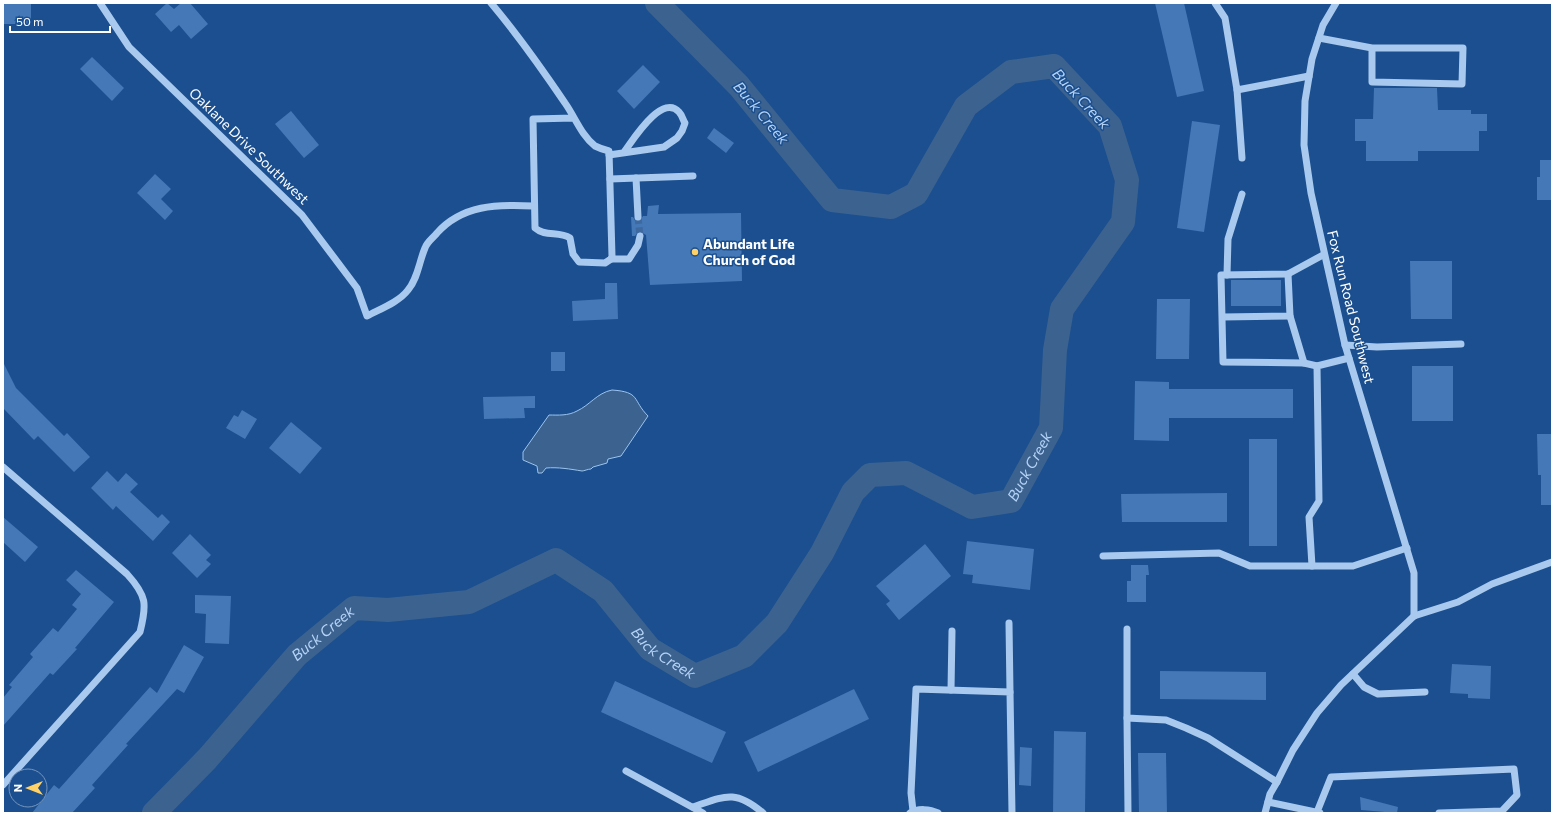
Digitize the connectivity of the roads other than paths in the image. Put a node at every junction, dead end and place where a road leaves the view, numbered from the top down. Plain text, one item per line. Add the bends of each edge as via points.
1 (100, 3) edge
2 (491, 3) edge
3 (1215, 3) edge
4 (1336, 3) edge
5 (1319, 38) junction
6 (1372, 48) junction
7 (1309, 76) junction
8 (1237, 90) junction
9 (574, 118) junction
10 (624, 152) junction
11 (609, 155) junction
12 (1242, 158) dead end
13 (692, 176) dead end
14 (636, 178) junction
15 (610, 179) junction
16 (1242, 194) dead end
17 (533, 206) junction
18 (638, 216) tunnel mouth
19 (640, 236) tunnel mouth
20 (1323, 255) junction
21 (611, 259) junction
22 (1288, 274) junction
23 (1226, 275) junction
24 (1290, 316) junction
25 (1222, 317) junction
26 (1461, 344) dead end
27 (1345, 345) junction
28 (1349, 358) junction
29 (1304, 363) junction
30 (1317, 366) junction
31 (3, 467) edge
32 (1407, 548) junction
33 (1103, 556) dead end
34 (1552, 562) edge
35 (1312, 566) junction
36 (1414, 616) junction
37 (1009, 623) dead end
38 (1127, 629) dead end
39 (952, 631) dead end
40 (1353, 674) junction
41 (951, 690) junction
42 (1010, 692) junction
43 (1425, 692) dead end
44 (1127, 718) junction
45 (626, 771) dead end
46 (1277, 782) junction
47 (3, 785) edge
48 (1268, 802) junction
49 (693, 807) junction
50 (1307, 811) edge
51 (911, 812) edge
52 (703, 813) edge
53 (763, 813) edge
54 (938, 813) edge
55 (1012, 813) edge
56 (1128, 813) edge
57 (1265, 813) edge
58 (1319, 813) edge
59 (1439, 813) edge

1 - 17 street, Oaklane Drive Southwest via 129,47 302,215 358,288 367,316 408,291 417,275 426,246 447,222 466,212 502,205
2 - 9 street via 522,41
3 - 8 street via 1224,18
4 - 5 street, Fox Run Road Southwest via 1323,25
5 - 6 street
5 - 7 street, Fox Run Road Southwest
6 - 6 street via 1463,48 1462,84 1372,82
7 - 8 street
7 - 20 street, Fox Run Road Southwest via 1305,101 1304,145 1310,193
8 - 12 street
9 - 11 street via 595,146 609,151
9 - 17 street via 533,119
10 - 10 street via 664,147 682,130 685,123 679,111 670,107 663,108 655,114
10 - 11 street
11 - 15 street
13 - 14 street
14 - 15 street
14 - 18 street
15 - 21 street
16 - 23 street via 1228,239
17 - 21 street via 535,228 543,233 570,238 573,254 579,262 605,263
19 - 21 street via 638,245 629,259
20 - 22 street
20 - 27 street, Fox Run Road Southwest
22 - 23 street
22 - 24 street
23 - 25 street via 1221,275
24 - 25 street
24 - 29 street
25 - 29 street via 1223,362
26 - 27 street via 1377,347
27 - 28 street, Fox Run Road Southwest
28 - 30 street
28 - 32 street, Fox Run Road Southwest
29 - 30 street
30 - 35 street via 1318,501 1309,517
31 - 47 street via 127,574 139,588 145,610 140,632
32 - 35 street via 1353,566
32 - 36 street, Fox Run Road Southwest via 1414,573
33 - 35 street via 1219,553 1250,566
34 - 36 street via 1492,584 1458,602
36 - 40 street
37 - 42 street
38 - 44 street
39 - 41 street
40 - 43 street via 1364,686 1378,694
40 - 46 street via 1317,713 1293,750
41 - 42 street
41 - 51 street via 916,689
42 - 55 street
44 - 46 street via 1166,720 1186,728 1208,738
44 - 56 street
45 - 49 street
46 - 48 street
48 - 50 street
48 - 57 street
49 - 52 street
49 - 53 street via 720,797 734,796 749,802
50 - 58 street
51 - 54 street via 927,809
58 - 59 street via 1331,777 1514,769 1517,795 1502,811

